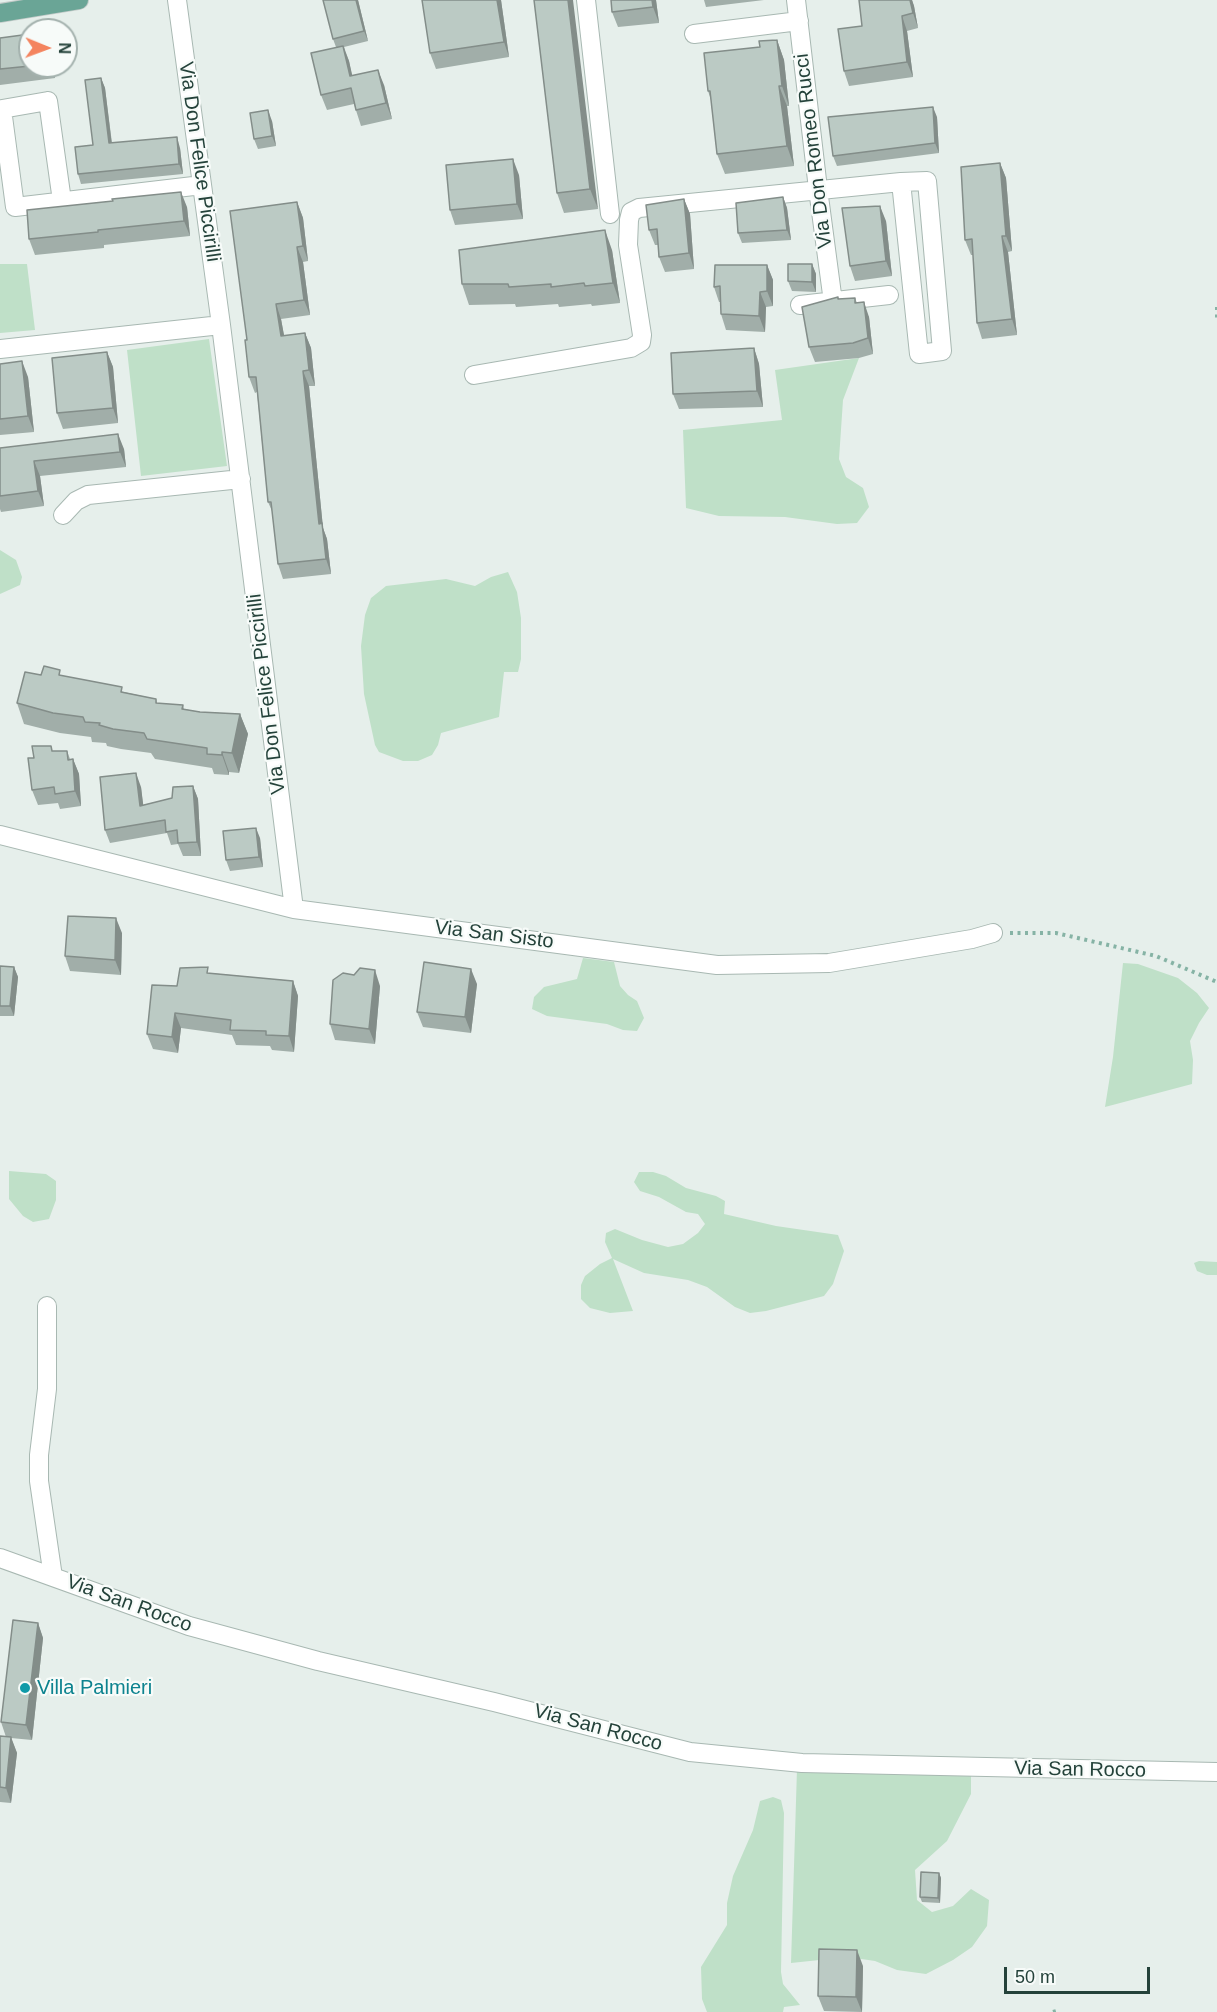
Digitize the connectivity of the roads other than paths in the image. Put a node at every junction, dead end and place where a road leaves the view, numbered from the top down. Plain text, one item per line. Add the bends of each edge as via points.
1 (79, 0) edge
2 (177, 0) edge
3 (586, 0) edge
4 (796, 0) edge
5 (0, 13) edge
6 (799, 21) junction
7 (694, 34) dead end
8 (901, 182) junction
9 (202, 185) junction
10 (818, 189) junction
11 (62, 201) junction
12 (610, 214) dead end
13 (889, 295) dead end
14 (833, 302) junction
15 (801, 305) edge
16 (221, 324) junction
17 (0, 349) edge
18 (474, 375) dead end
19 (241, 479) junction
20 (63, 515) dead end
21 (0, 835) edge
22 (294, 909) junction
23 (993, 933) road end
24 (48, 1306) dead end
25 (0, 1558) edge
26 (53, 1577) junction
27 (1217, 1772) edge

1 - 5 main road
2 - 9 street, Via Don Felice Piccirilli
3 - 12 street
4 - 6 street, Via Don Romeo Rucci
6 - 7 street
6 - 10 street, Via Don Romeo Rucci
8 - 8 street via 919,354 942,351 927,181
8 - 10 street
9 - 11 street
9 - 16 street, Via Don Felice Piccirilli
10 - 14 street, Via Don Romeo Rucci
10 - 18 street via 631,212 628,245 640,342 631,348
11 - 11 street via 15,207 2,110 48,101
13 - 14 street
14 - 15 street
16 - 17 street
16 - 19 street, Via Don Felice Piccirilli
19 - 20 street via 88,495
19 - 22 street, Via Don Felice Piccirilli
21 - 22 street, Via San Sisto
22 - 23 street, Via San Sisto via 717,965 829,963
24 - 26 street via 47,1389 39,1481
25 - 26 street, Via San Rocco
26 - 27 street, Via San Rocco via 210,1632 690,1752 802,1763

